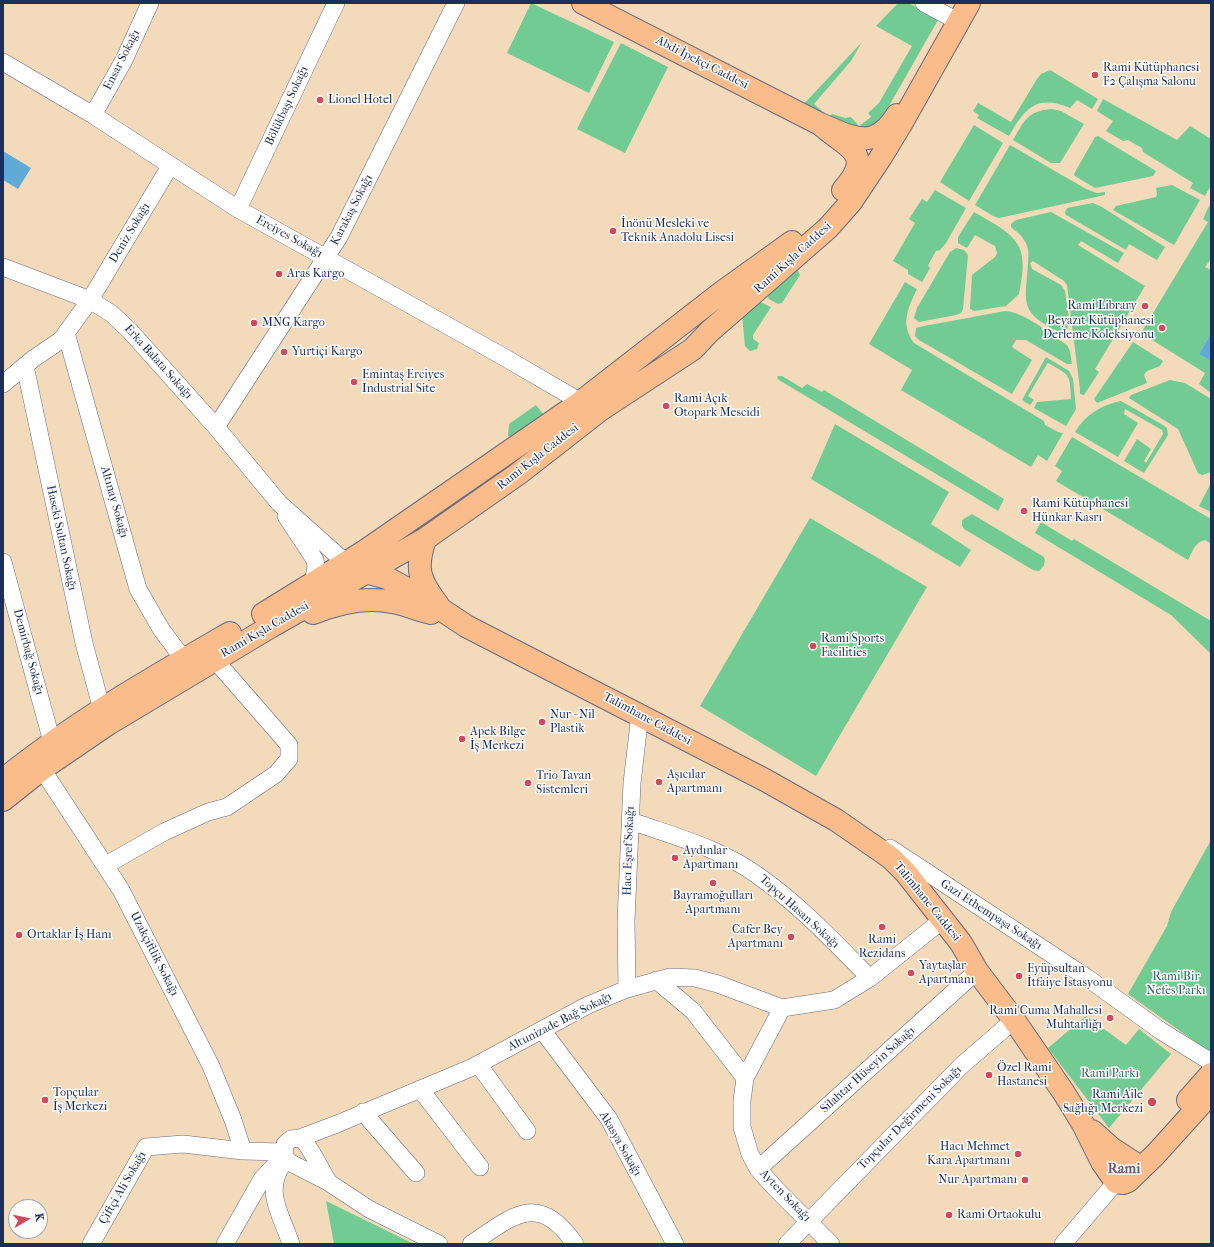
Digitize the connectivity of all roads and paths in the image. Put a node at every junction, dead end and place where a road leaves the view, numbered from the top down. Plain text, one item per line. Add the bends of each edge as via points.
1 (150, 3) edge
2 (336, 3) edge
3 (456, 3) edge
4 (583, 3) edge
5 (924, 3) edge
6 (969, 3) edge
7 (959, 22) junction
8 (940, 52) junction
9 (3, 62) edge
10 (93, 115) junction
11 (820, 124) junction
12 (170, 166) junction
13 (238, 209) junction
14 (326, 258) junction
15 (3, 267) edge
16 (90, 300) junction
17 (66, 333) junction
18 (25, 366) junction
19 (3, 384) edge
20 (591, 406) junction
21 (216, 427) junction
22 (279, 503) junction
23 (425, 540) junction
24 (3, 562) edge
25 (356, 567) junction
26 (313, 584) junction
27 (445, 614) junction
28 (270, 627) junction
29 (184, 660) junction
30 (215, 660) junction
31 (102, 710) junction
32 (640, 714) junction
33 (52, 742) junction
34 (42, 769) junction
35 (3, 780) edge
36 (3, 800) edge
37 (631, 821) junction
38 (848, 828) junction
39 (106, 865) junction
40 (939, 923) junction
41 (977, 971) junction
42 (870, 978) junction
43 (656, 980) junction
44 (627, 989) junction
45 (782, 1008) junction
46 (1014, 1020) junction
47 (542, 1030) junction
48 (1211, 1062) edge
49 (478, 1064) junction
50 (1211, 1074) edge
51 (746, 1078) junction
52 (420, 1089) junction
53 (1211, 1093) edge
54 (363, 1112) junction
55 (1083, 1124) junction
56 (527, 1131) dead end
57 (306, 1146) junction
58 (243, 1151) junction
59 (286, 1158) junction
60 (1134, 1165) junction
61 (480, 1167) dead end
62 (758, 1169) junction
63 (416, 1173) dead end
64 (328, 1182) junction
65 (1116, 1182) junction
66 (810, 1221) junction
67 (91, 1244) edge
68 (225, 1244) edge
69 (291, 1244) edge
70 (439, 1244) edge
71 (471, 1244) edge
72 (575, 1244) edge
73 (675, 1244) edge
74 (787, 1244) edge
75 (831, 1244) edge
76 (1063, 1244) edge

1 - 10 street, Ensar Sokağı via 124,60
2 - 13 street, Bölükbaşı Sokağı
3 - 14 street, Karakaş Sokağı via 339,237
4 - 11 main road, Abdi İpekçi Caddesi
5 - 7 street
6 - 7 main road, Rami Kışla Caddesi
7 - 8 main road, Rami Kışla Caddesi
8 - 11 main road via 924,69 891,125 878,136 868,139 856,138
8 - 20 main road, Rami Kışla Caddesi via 881,157 851,202 828,228 693,348
9 - 10 street, Erciyes Sokağı
10 - 12 street, Erciyes Sokağı
11 - 20 main road, Rami Kışla Caddesi via 855,152 858,160 856,172 846,187 814,222 784,249 721,293
12 - 13 street, Erciyes Sokağı
12 - 16 street, Deniz Sokağı
13 - 14 street, Erciyes Sokağı
14 - 20 street, Erciyes Sokağı
14 - 21 street, Karakaş Sokağı
15 - 16 street, Erka Balata Sokağı
16 - 17 street, Deniz Sokağı
16 - 21 street, Erka Balata Sokağı via 122,322
17 - 18 street, Deniz Sokağı via 56,345
17 - 29 street, Altınay Sokağı via 138,589 161,629
18 - 19 street, Deniz Sokağı
18 - 31 street, Haseki Sultan Sokağı via 84,643
20 - 23 main road, Rami Kışla Caddesi via 518,474
20 - 25 main road, Rami Kışla Caddesi via 502,456 413,519
21 - 22 street, Erka Balata Sokağı
22 - 25 street, Erka Balata Sokağı
22 - 26 street, Erka Balata Sokağı via 315,560
23 - 25 main road, Rami Kışla Caddesi
23 - 27 main road via 419,561 419,572 427,590
24 - 33 street, Demirbağ Sokağı
25 - 26 main road, Rami Kışla Caddesi
25 - 27 main road, Talimhane Caddesi via 387,578 427,600
25 - 28 main road, Rami Kışla Caddesi
26 - 29 main road, Rami Kışla Caddesi
27 - 28 main road, Talimhane Caddesi via 436,614 391,601 365,600 335,605
27 - 32 main road, Talimhane Caddesi
28 - 30 main road, Rami Kışla Caddesi
29 - 31 main road, Rami Kışla Caddesi
30 - 34 main road, Rami Kışla Caddesi via 103,728
30 - 39 street via 289,745 289,759 276,774 228,807 208,812 164,832
31 - 33 main road, Rami Kışla Caddesi
32 - 37 street, Hacı Eşref Sokağı via 632,783
32 - 38 main road, Talimhane Caddesi via 765,780
33 - 35 main road, Rami Kışla Caddesi
34 - 36 main road, Rami Kışla Caddesi
34 - 39 street, Uzakçiftlik Sokağı
37 - 42 street, Topçu Hasan Sokağı via 689,841 757,874 826,934
37 - 44 street, Hacı Eşref Sokağı via 626,921
38 - 40 main road, Talimhane Caddesi via 883,860
38 - 48 street, Gazi Ethempaşa Sokağı via 898,853
39 - 58 street, Uzakçiftlik Sokağı via 211,1066
40 - 41 main road, Talimhane Caddesi via 966,949
40 - 42 street, Altunizade Bağ Sokağı
41 - 46 main road, Talimhane Caddesi
41 - 62 street, Silahtar Hüseyin Sokağı
42 - 45 street, Altunizade Bağ Sokağı via 834,1000
43 - 44 street, Altunizade Bağ Sokağı
43 - 45 street, Altunizade Bağ Sokağı via 670,977 695,978
43 - 51 street via 692,1011
44 - 47 street, Altunizade Bağ Sokağı via 588,1004
45 - 51 street, Ayten Sokağı
46 - 55 main road, Talimhane Caddesi
46 - 66 street, Topçular Değirmeni Sokağı via 961,1066
47 - 49 street, Altunizade Bağ Sokağı
47 - 73 street, Akasya Sokağı via 608,1119
49 - 52 street, Altunizade Bağ Sokağı
49 - 56 street
50 - 60 main road via 1146,1146
51 - 62 street, Ayten Sokağı via 742,1101 742,1127 750,1154
52 - 54 street, Altunizade Bağ Sokağı
52 - 61 street
53 - 60 main road via 1183,1125
54 - 57 street, Altunizade Bağ Sokağı via 337,1124
54 - 63 street
55 - 60 main road
55 - 65 main road via 1102,1162
57 - 59 street via 302,1162
57 - 59 street via 288,1141 285,1144
57 - 64 street
58 - 59 street, Çiftçi Ali Sokağı
58 - 67 street, Çiftçi Ali Sokağı via 183,1144 146,1147
59 - 64 street
59 - 68 street via 262,1179
59 - 69 street via 277,1172 273,1193
60 - 65 main road via 1128,1181
62 - 66 street, Ayten Sokağı
64 - 70 street via 369,1209
65 - 76 street
66 - 74 street, Topçular Değirmeni Sokağı
66 - 75 street, Ayten Sokağı
71 - 72 street via 516,1216 528,1212 541,1213 552,1218 560,1224

